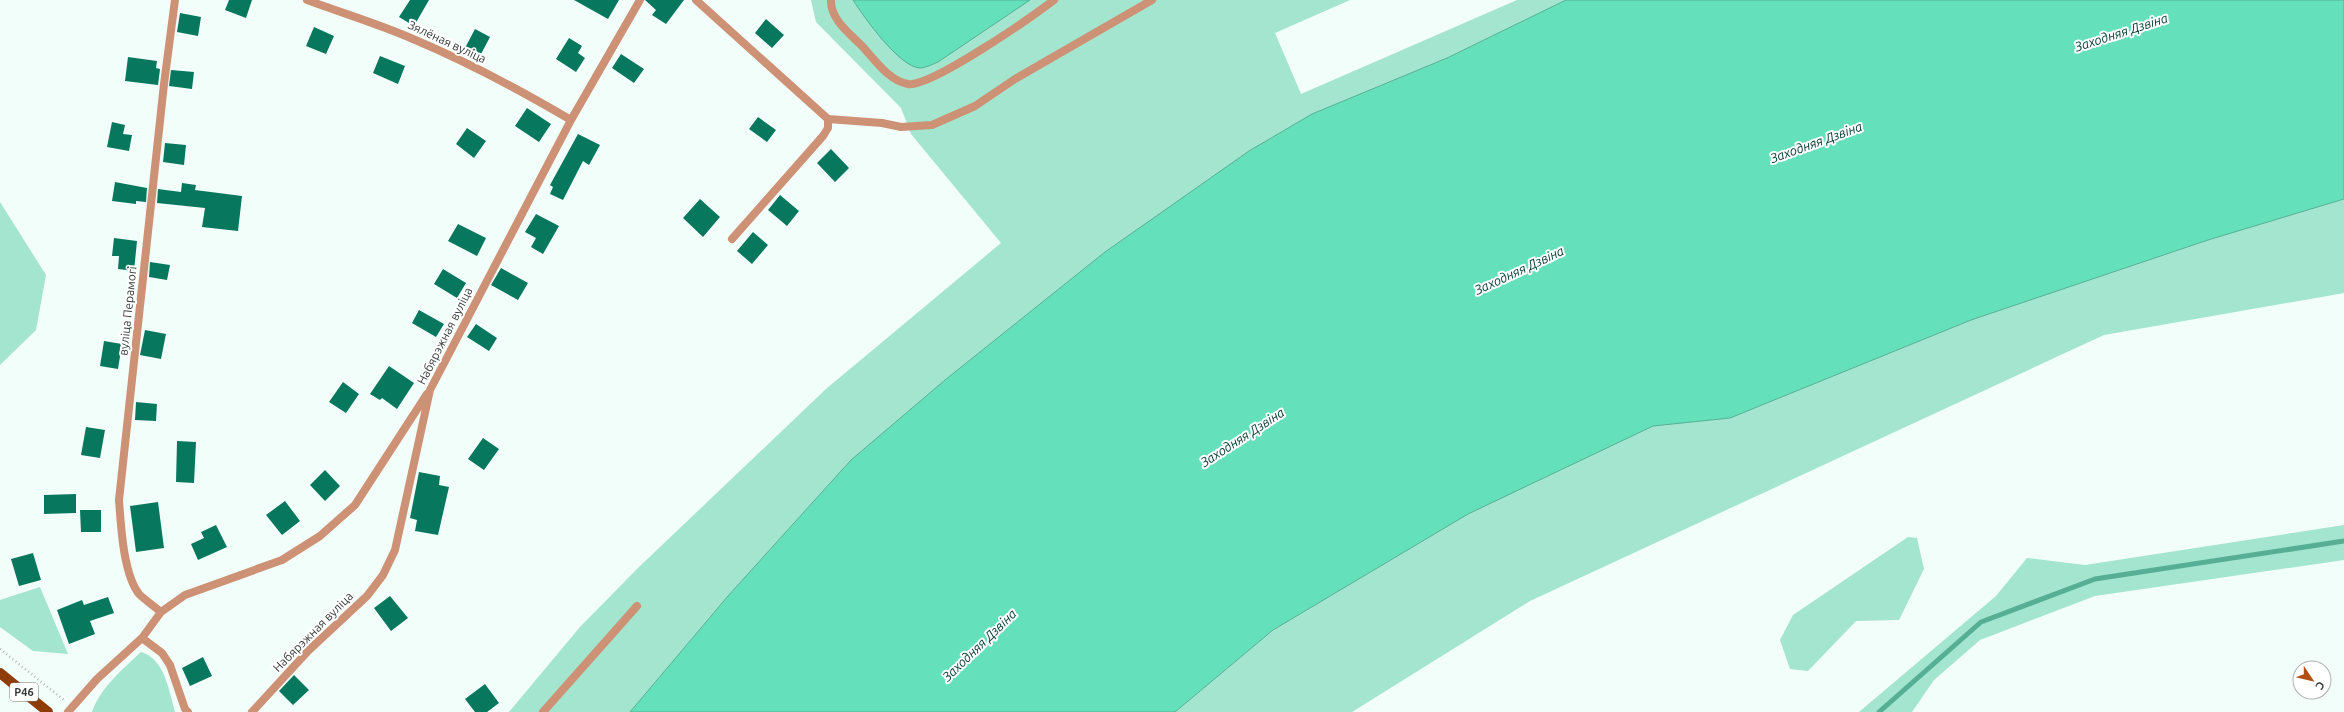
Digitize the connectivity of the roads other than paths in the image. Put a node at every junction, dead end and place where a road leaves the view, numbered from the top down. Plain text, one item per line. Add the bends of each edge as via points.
1 (175, 0) edge
2 (307, 0) edge
3 (640, 0) edge
4 (696, 0) edge
5 (831, 0) edge
6 (1054, 0) edge
7 (1152, 0) edge
8 (828, 119) junction
9 (571, 120) junction
10 (732, 239) dead end
11 (430, 390) junction
12 (638, 606) dead end
13 (161, 612) junction
14 (142, 638) junction
15 (0, 673) edge
16 (70, 709) edge
17 (48, 712) edge
18 (188, 712) edge
19 (252, 712) edge
20 (543, 712) edge

1 - 13 street, вуліца Перамогі via 119,500 121,532 131,578 139,594
2 - 9 street, Зялёная вуліца via 436,49 518,89
3 - 9 street, Набярэжная вуліца
4 - 8 street
5 - 6 street via 834,15 842,26 892,77 910,84 922,83 946,72
7 - 8 street via 1015,79 975,106 932,125 901,127
8 - 10 street via 828,128 824,136
9 - 11 street, Набярэжная вуліца
11 - 13 street via 355,505 320,536 282,560 185,595
11 - 19 street, Набярэжная вуліца via 395,550 383,575 367,596 308,651
12 - 20 street
13 - 14 street
14 - 16 street via 97,679
14 - 18 street via 162,653 170,665
15 - 17 main road, Р46

